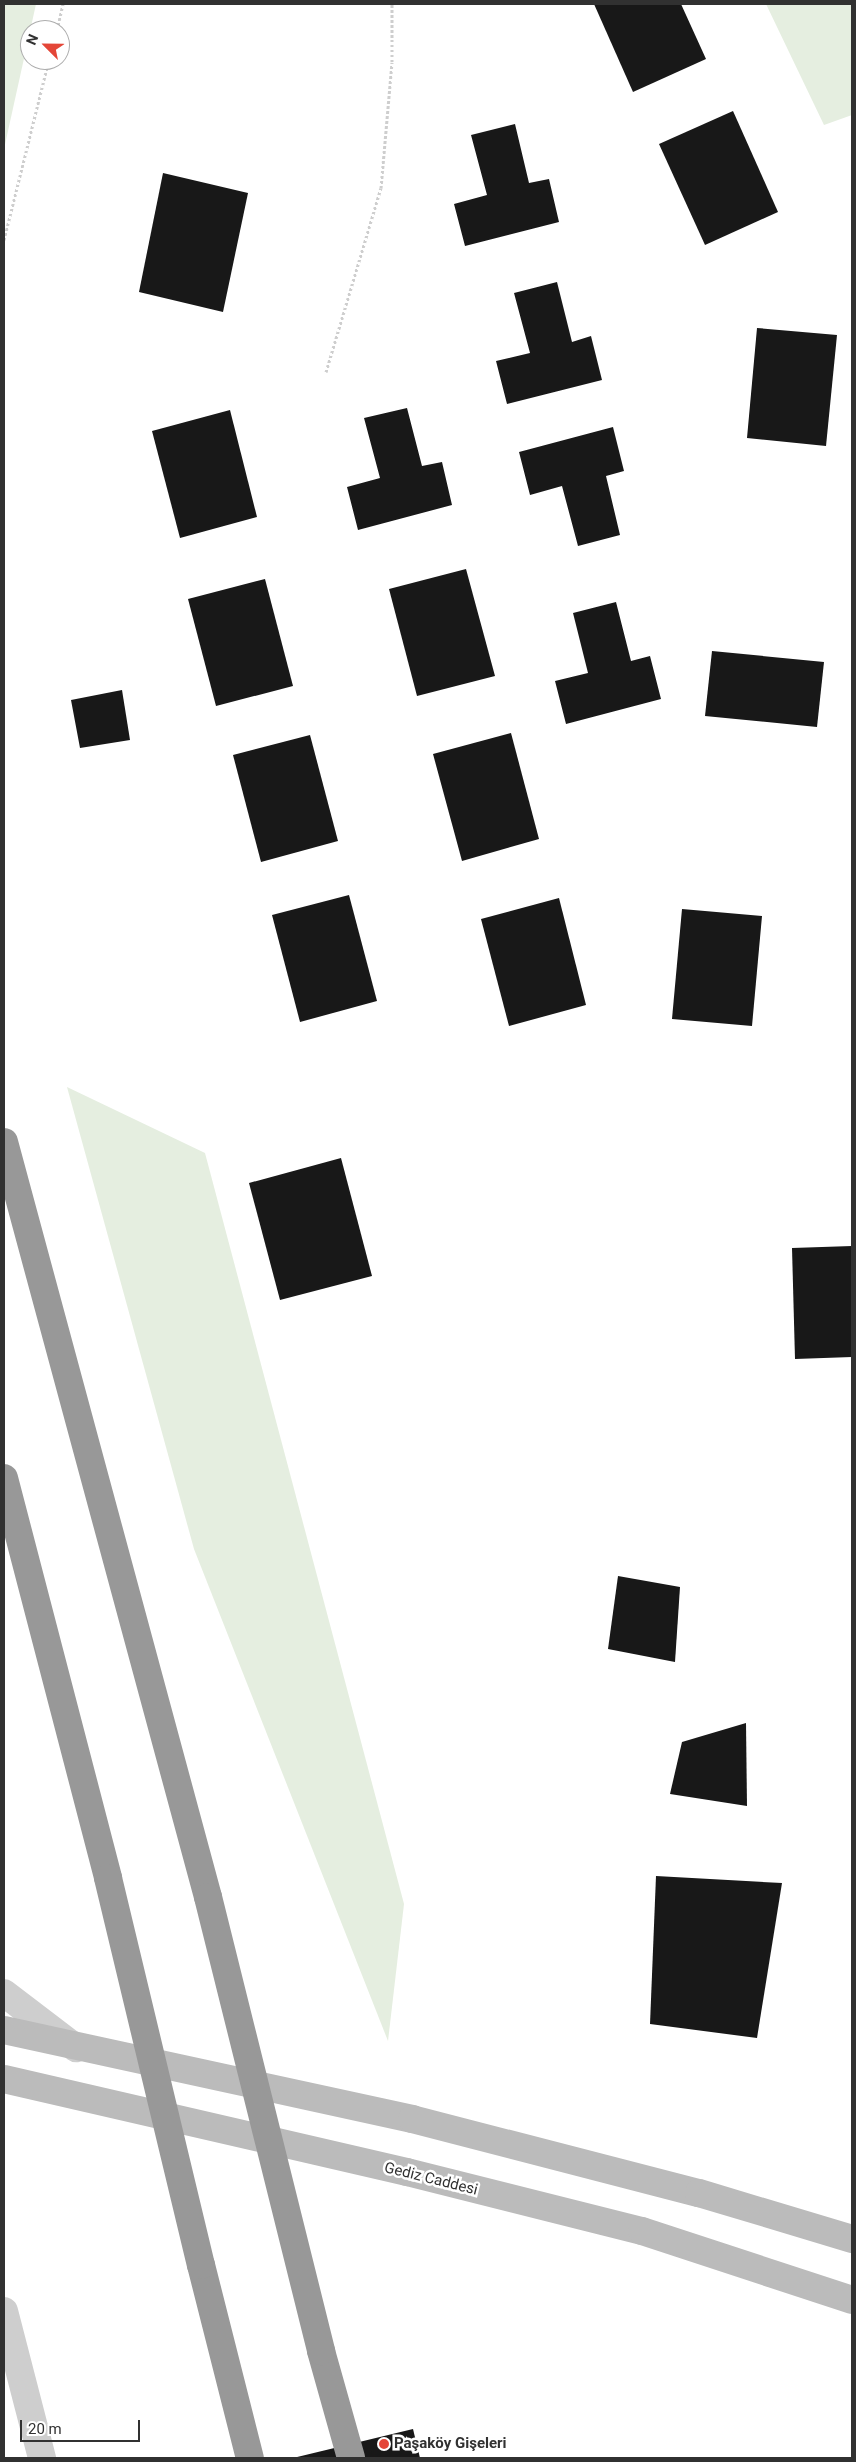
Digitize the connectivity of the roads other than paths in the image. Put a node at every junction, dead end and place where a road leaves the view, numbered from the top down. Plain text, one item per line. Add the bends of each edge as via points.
1 (4, 1124) edge
2 (4, 1142) edge
3 (21, 1206) junction
4 (4, 1478) edge
5 (4, 1993) edge
6 (4, 2030) edge
7 (78, 2048) junction
8 (4, 2079) edge
9 (852, 2239) edge
10 (852, 2300) edge
11 (4, 2311) edge
12 (42, 2458) edge
13 (250, 2458) edge
14 (351, 2458) edge

1 - 3 highway
2 - 3 highway
3 - 14 highway, bridge via 208,1897 321,2351
4 - 13 highway, bridge via 108,1878
5 - 7 street
6 - 7 main road
7 - 9 main road via 412,2119 699,2193
8 - 10 main road, Gediz Caddesi via 407,2172 642,2232
11 - 12 street

